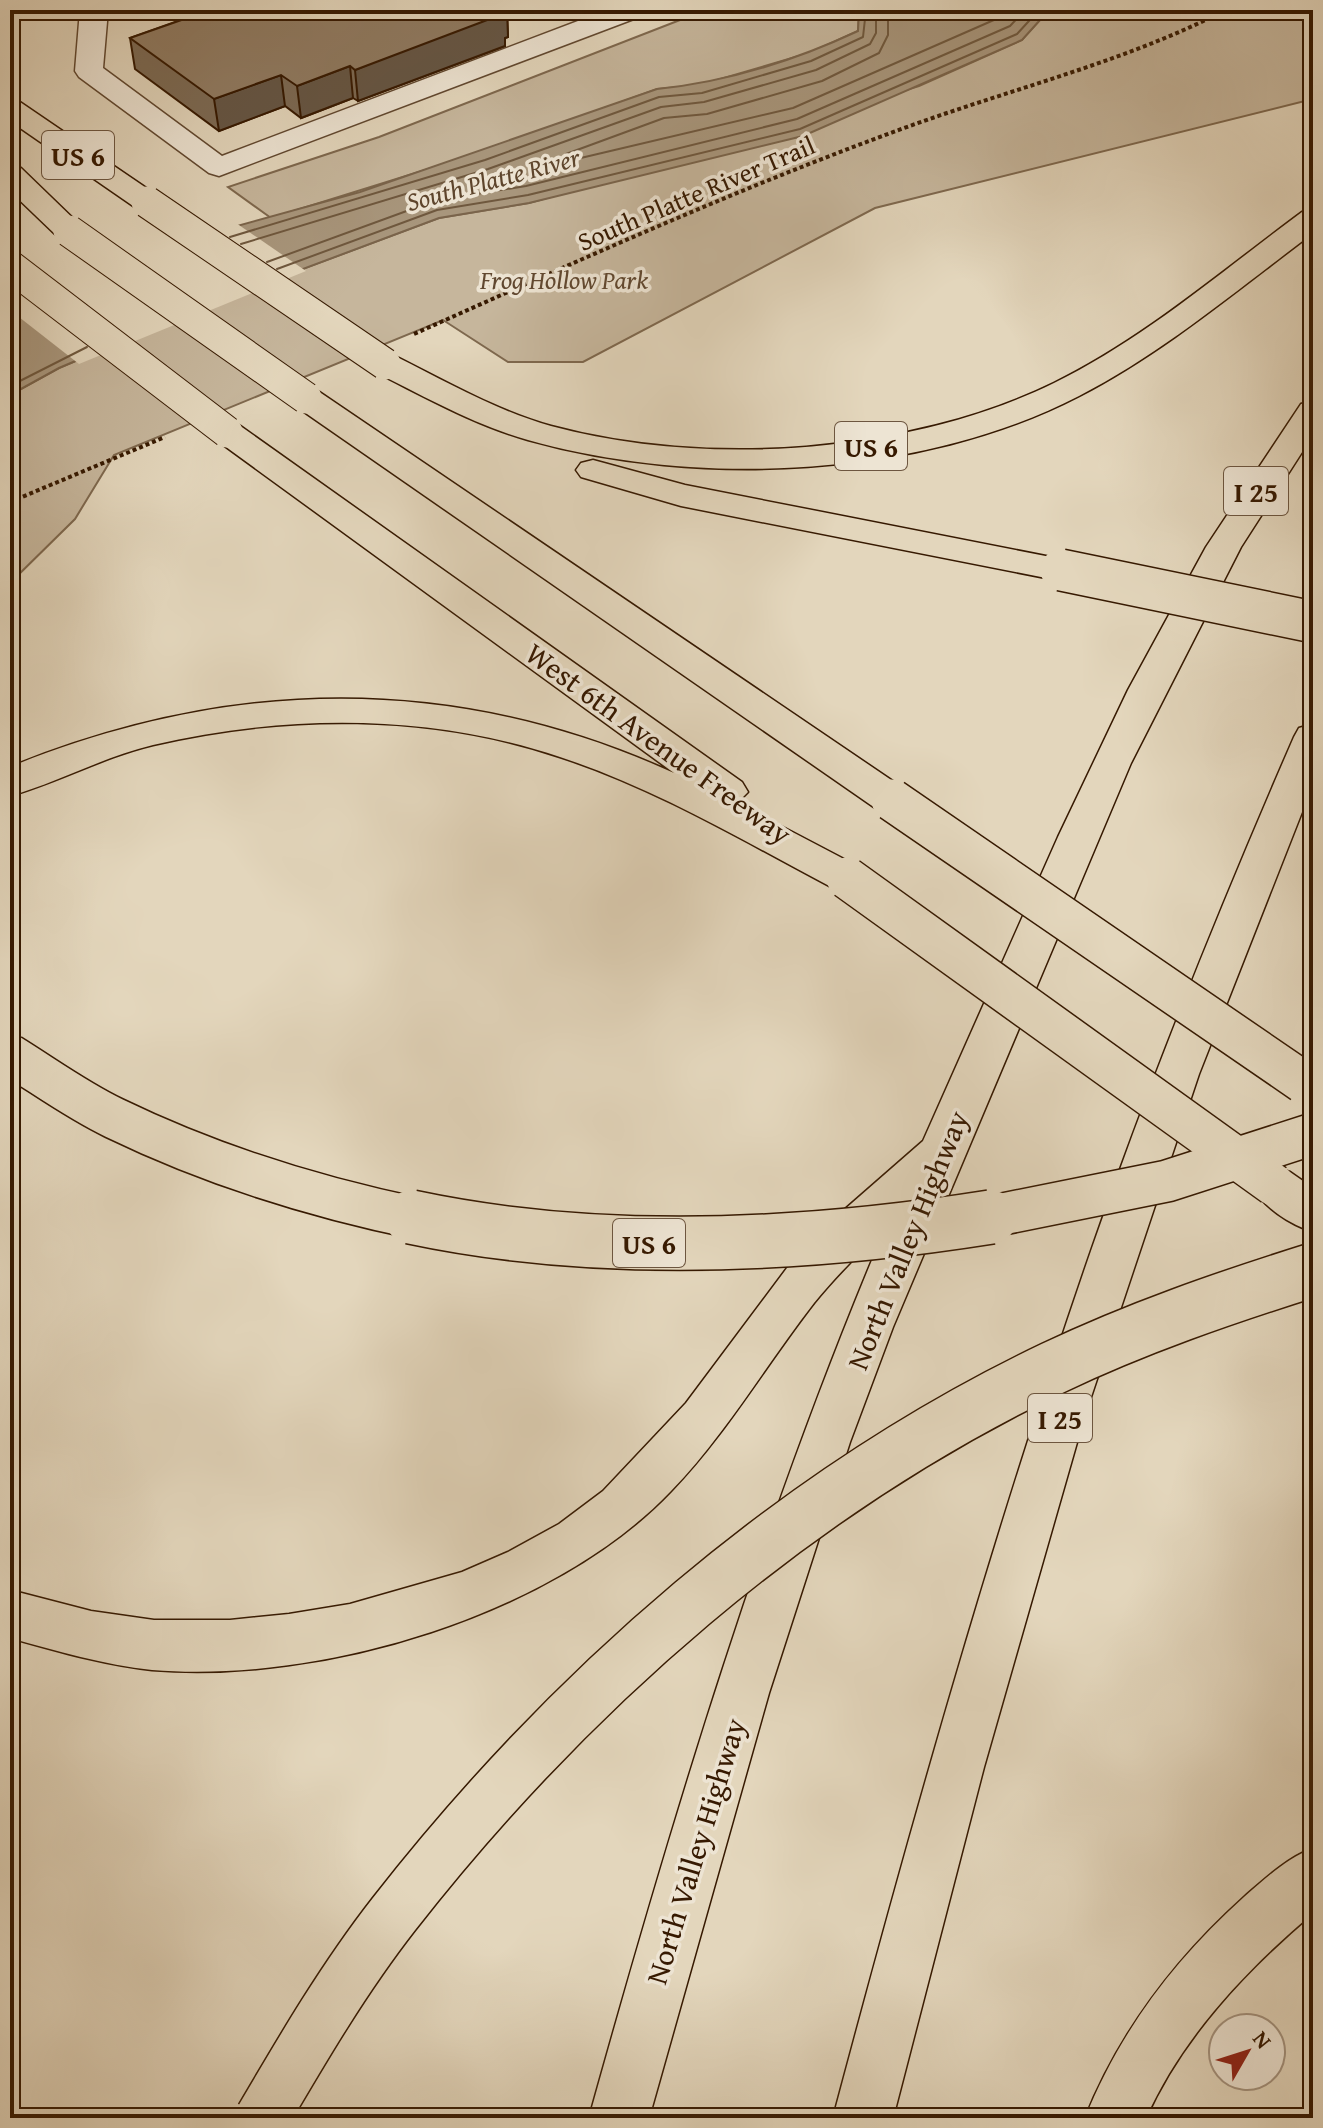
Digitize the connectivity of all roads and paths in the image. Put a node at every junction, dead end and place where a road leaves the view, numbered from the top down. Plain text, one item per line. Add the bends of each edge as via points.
1 (94, 10) edge
2 (627, 10) edge
3 (1226, 10) edge
4 (10, 108) edge
5 (10, 174) edge
6 (10, 187) edge
7 (1313, 218) edge
8 (69, 231) junction
9 (10, 266) edge
10 (408, 337) dead end
11 (385, 364) junction
12 (1313, 411) edge
13 (173, 433) dead end
14 (10, 502) edge
15 (1313, 622) edge
16 (1313, 737) edge
17 (10, 782) edge
18 (847, 878) junction
19 (10, 1055) edge
20 (1308, 1085) edge
21 (1313, 1134) edge
22 (944, 1146) junction
23 (1313, 1213) edge
24 (1313, 1270) edge
25 (10, 1614) edge
26 (1313, 1876) edge
27 (262, 2118) edge
28 (619, 2118) edge
29 (863, 2118) edge
30 (1115, 2118) edge

1 - 2 lane via 89,71 219,167
3 - 10 path, South Platte River Trail via 1152,48 900,129 701,207
4 - 11 highway, US 6, bridge
5 - 8 highway
6 - 8 highway
7 - 11 highway, US 6 via 1075,385 1015,411 896,442 731,458 600,448 539,434 482,412
8 - 20 highway, bridge
9 - 18 highway, West 6th Avenue Freeway, bridge via 227,432
11 - 15 highway, bridge via 499,429 592,470 681,495
12 - 22 highway, North Valley Highway / I 25 via 1205,574 1106,770
13 - 14 path
16 - 29 highway, I 25 via 1182,1053 1062,1412 915,1916
17 - 18 highway via 88,750 213,719 313,710 410,714 516,731 571,747 687,794
18 - 23 highway, West 6th Avenue Freeway, bridge
19 - 21 highway, US 6, bridge via 58,1089 168,1146 317,1198 460,1228 606,1242 832,1236 1041,1211 1202,1172
22 - 25 highway via 807,1278 670,1459 619,1509 548,1559 464,1596 271,1643 173,1646 91,1637
22 - 28 highway, North Valley Highway / I 25 via 826,1438 673,1916
24 - 27 highway, bridge via 1167,1318 989,1403 894,1457 710,1591 574,1714 437,1861 348,1981
26 - 30 highway via 1199,1985 1155,2047

